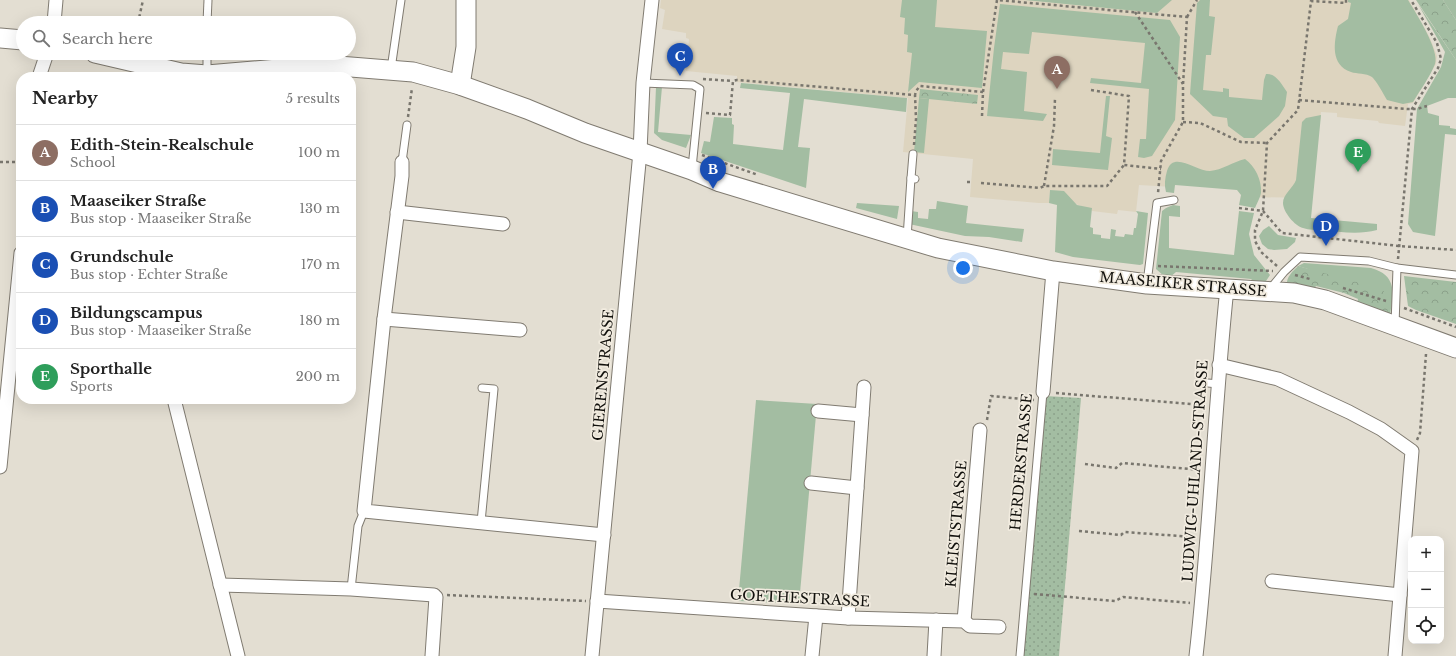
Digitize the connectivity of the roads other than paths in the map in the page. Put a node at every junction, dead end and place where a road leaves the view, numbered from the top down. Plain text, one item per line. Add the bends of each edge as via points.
1 (56, 0) edge
2 (208, 0) edge
3 (401, 0) edge
4 (466, 0) edge
5 (652, 0) edge
6 (55, 16) edge
7 (207, 16) edge
8 (0, 38) edge
9 (16, 39) edge
10 (45, 60) edge
11 (122, 60) edge
12 (207, 60) edge
13 (391, 70) junction
14 (41, 72) edge
15 (169, 72) edge
16 (207, 72) edge
17 (247, 72) edge
18 (643, 83) junction
19 (460, 85) junction
20 (407, 125) road end
21 (640, 152) junction
22 (913, 154) road end
23 (693, 161) junction
24 (402, 162) joint
25 (1174, 200) dead end
26 (397, 212) junction
27 (503, 224) dead end
28 (908, 238) junction
29 (1397, 268) junction
30 (1053, 271) junction
31 (1456, 275) edge
32 (1148, 276) junction
33 (1226, 288) junction
34 (1269, 291) junction
35 (16, 304) edge
36 (384, 319) junction
37 (1395, 325) junction
38 (520, 330) dead end
39 (1456, 348) edge
40 (1219, 365) junction
41 (864, 387) dead end
42 (482, 388) dead end
43 (1043, 396) joint
44 (175, 404) edge
45 (818, 411) dead end
46 (862, 416) junction
47 (980, 430) road end
48 (0, 467) edge
49 (811, 483) dead end
50 (857, 488) junction
51 (364, 511) junction
52 (481, 522) junction
53 (604, 535) junction
54 (1272, 581) dead end
55 (220, 585) junction
56 (351, 589) junction
57 (1400, 595) junction
58 (597, 601) junction
59 (816, 616) junction
60 (848, 618) junction
61 (936, 620) junction
62 (964, 621) junction
63 (999, 627) dead end
64 (238, 656) edge
65 (432, 656) edge
66 (592, 656) edge
67 (812, 656) edge
68 (934, 656) edge
69 (1020, 656) edge
70 (1196, 656) edge
71 (1395, 656) edge

1 - 6 street
2 - 7 lane
3 - 13 lane
4 - 19 street via 466,48
5 - 18 street, GIERENSTRASSE
8 - 9 street
10 - 14 street
11 - 15 street, MAASEIKER STRASSE
12 - 16 lane
13 - 17 street, MAASEIKER STRASSE via 326,66
13 - 19 street, MAASEIKER STRASSE via 414,72
18 - 21 street, GIERENSTRASSE
18 - 23 lane via 693,84 700,88
19 - 21 street, MAASEIKER STRASSE
20 - 24 lane
21 - 23 street, MAASEIKER STRASSE
21 - 53 street, GIERENSTRASSE
22 - 28 lane
23 - 28 street, MAASEIKER STRASSE via 720,182
24 - 26 street
25 - 32 lane via 1157,203
26 - 27 street
26 - 36 street
28 - 30 street, MAASEIKER STRASSE via 938,248
29 - 31 lane
29 - 34 lane via 1370,261 1300,257
29 - 37 lane
30 - 32 street, MAASEIKER STRASSE
30 - 43 street, HERDERSTRASSE
32 - 33 street, MAASEIKER STRASSE
33 - 34 street, MAASEIKER STRASSE
33 - 40 street, LUDWIG-UHLAND-STRASSE
34 - 37 street, MAASEIKER STRASSE via 1294,293 1324,300
35 - 48 street
36 - 38 street
36 - 51 street
37 - 39 street, MAASEIKER STRASSE
40 - 57 street via 1278,379 1381,429 1412,451
40 - 70 street, LUDWIG-UHLAND-STRASSE via 1213,384 1216,406
41 - 46 street
42 - 52 lane via 494,389
43 - 69 lane, HERDERSTRASSE
44 - 55 street
45 - 46 street
46 - 50 street
47 - 62 street, KLEISTSTRASSE
49 - 50 street
50 - 60 street
51 - 52 street
51 - 56 lane via 358,526
52 - 53 street
53 - 58 street, GIERENSTRASSE
54 - 57 street
55 - 56 street
55 - 64 street
56 - 65 street via 435,596
57 - 71 street
58 - 59 street, GOETHESTRASSE
58 - 66 street, GIERENSTRASSE
59 - 60 street, GOETHESTRASSE
59 - 67 street
60 - 61 street, GOETHESTRASSE
61 - 62 street, GOETHESTRASSE
61 - 68 street
62 - 63 street, GOETHESTRASSE via 970,626

